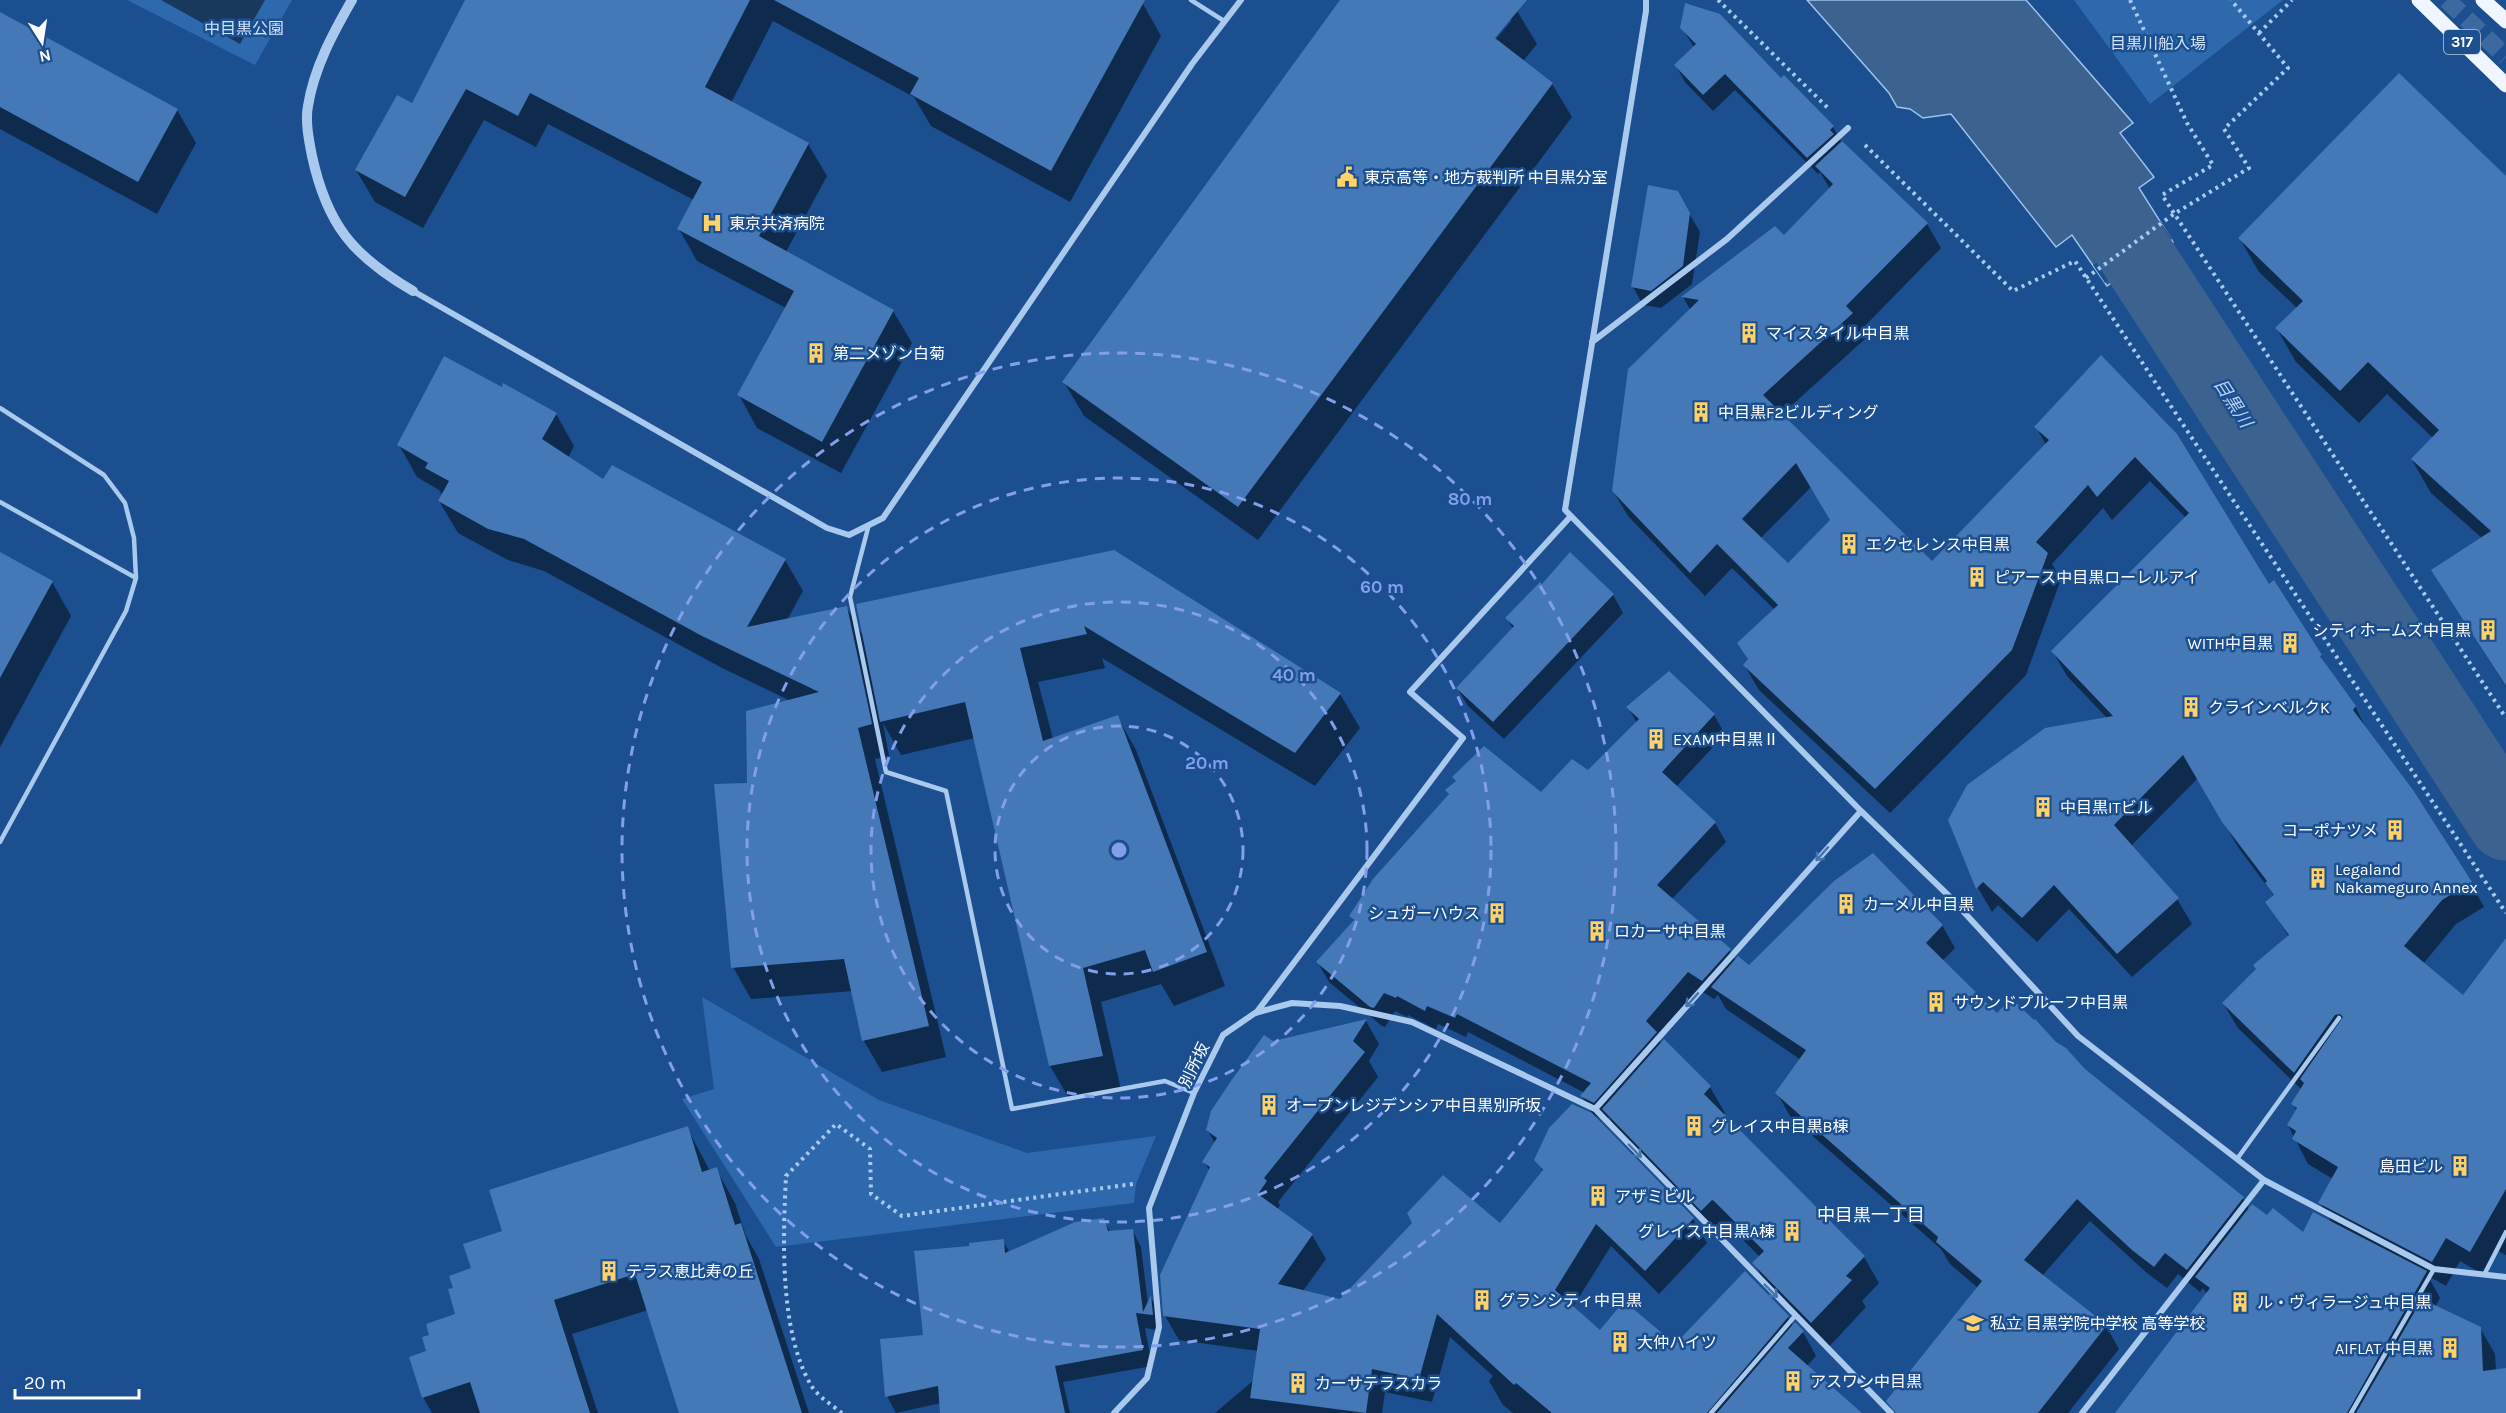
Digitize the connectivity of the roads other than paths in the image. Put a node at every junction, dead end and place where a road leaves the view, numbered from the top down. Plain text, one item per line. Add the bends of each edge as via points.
1 (352, 0) edge
2 (1191, 0) edge
3 (1241, 0) edge
4 (1646, 0) edge
5 (2418, 0) edge
6 (2483, 0) edge
7 (1224, 21) junction
8 (2506, 21) edge
9 (2506, 85) edge
10 (1848, 128) road end
11 (413, 291) joint
12 (1592, 342) junction
13 (0, 408) edge
14 (0, 502) edge
15 (1571, 516) junction
16 (867, 528) junction
17 (136, 578) junction
18 (1861, 811) junction
19 (0, 842) edge
20 (1255, 1013) junction
21 (2338, 1018) dead end
22 (1194, 1092) junction
23 (1594, 1109) junction
24 (2237, 1159) junction
25 (2264, 1180) junction
26 (2506, 1232) edge
27 (2434, 1269) junction
28 (2484, 1275) junction
29 (2506, 1277) edge
30 (1795, 1316) junction
31 (1114, 1413) edge
32 (1711, 1413) edge
33 (1891, 1413) edge
34 (2082, 1413) edge
35 (2351, 1413) edge

1 - 11 street via 318,69 307,108 310,146 319,188 335,223 362,257
2 - 7 lane
3 - 7 street
4 - 12 street
5 - 9 main road, 317
6 - 8 main road, 317
7 - 16 street via 883,518
10 - 12 street via 1727,238
11 - 16 street via 827,528 849,535
12 - 15 street via 1565,510
13 - 17 lane via 104,475 125,503 134,538
14 - 17 lane
15 - 18 street
15 - 20 street via 1410,692 1463,738
16 - 22 lane via 850,597 886,772 946,791 1012,1109 1164,1081
17 - 19 lane via 126,611
18 -> 23 street
18 - 24 street via 1950,897 2078,1036
20 - 22 street, 別所坂 via 1223,1035
20 - 23 street, 別所坂 via 1292,1004 1340,1006 1412,1022
21 - 24 lane
22 - 31 street, 別所坂 via 1149,1208 1159,1327 1147,1378
23 -> 30 street
24 - 25 street
25 - 27 street
25 - 34 street
26 - 28 lane
27 - 28 street
27 - 35 lane
28 - 29 street
30 - 32 lane
30 - 33 street

